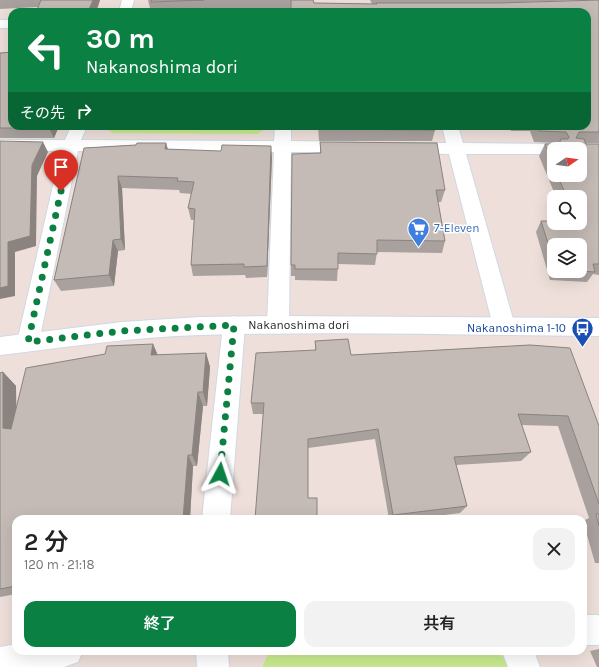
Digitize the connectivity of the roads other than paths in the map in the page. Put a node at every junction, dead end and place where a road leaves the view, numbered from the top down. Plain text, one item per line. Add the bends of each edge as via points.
1 (77, 130) edge
2 (282, 130) edge
3 (451, 130) edge
4 (0, 145) edge
5 (71, 146) junction
6 (282, 146) junction
7 (369, 147) edge
8 (393, 148) edge
9 (456, 148) junction
10 (547, 149) edge
11 (234, 325) junction
12 (278, 325) junction
13 (504, 326) junction
14 (599, 327) edge
15 (28, 342) junction
16 (0, 346) edge
17 (216, 515) edge
18 (587, 630) edge
19 (599, 630) edge
20 (45, 655) edge
21 (212, 655) edge
22 (520, 655) edge
23 (0, 663) edge
24 (213, 667) edge
25 (524, 667) edge

1 - 5 street
2 - 6 street
3 - 9 street
4 - 5 street
5 - 6 street
5 - 15 street
6 - 7 street
6 - 12 street
8 - 9 street
9 - 10 street
9 - 13 street
11 - 12 street, Nakanoshima dori
11 - 15 street, Nakanoshima dori via 122,331
11 - 17 street
12 - 13 street, Nakanoshima dori
13 - 14 street, Nakanoshima dori
15 - 16 street, Nakanoshima dori
18 - 19 street
20 - 23 street
21 - 24 street
22 - 25 street

